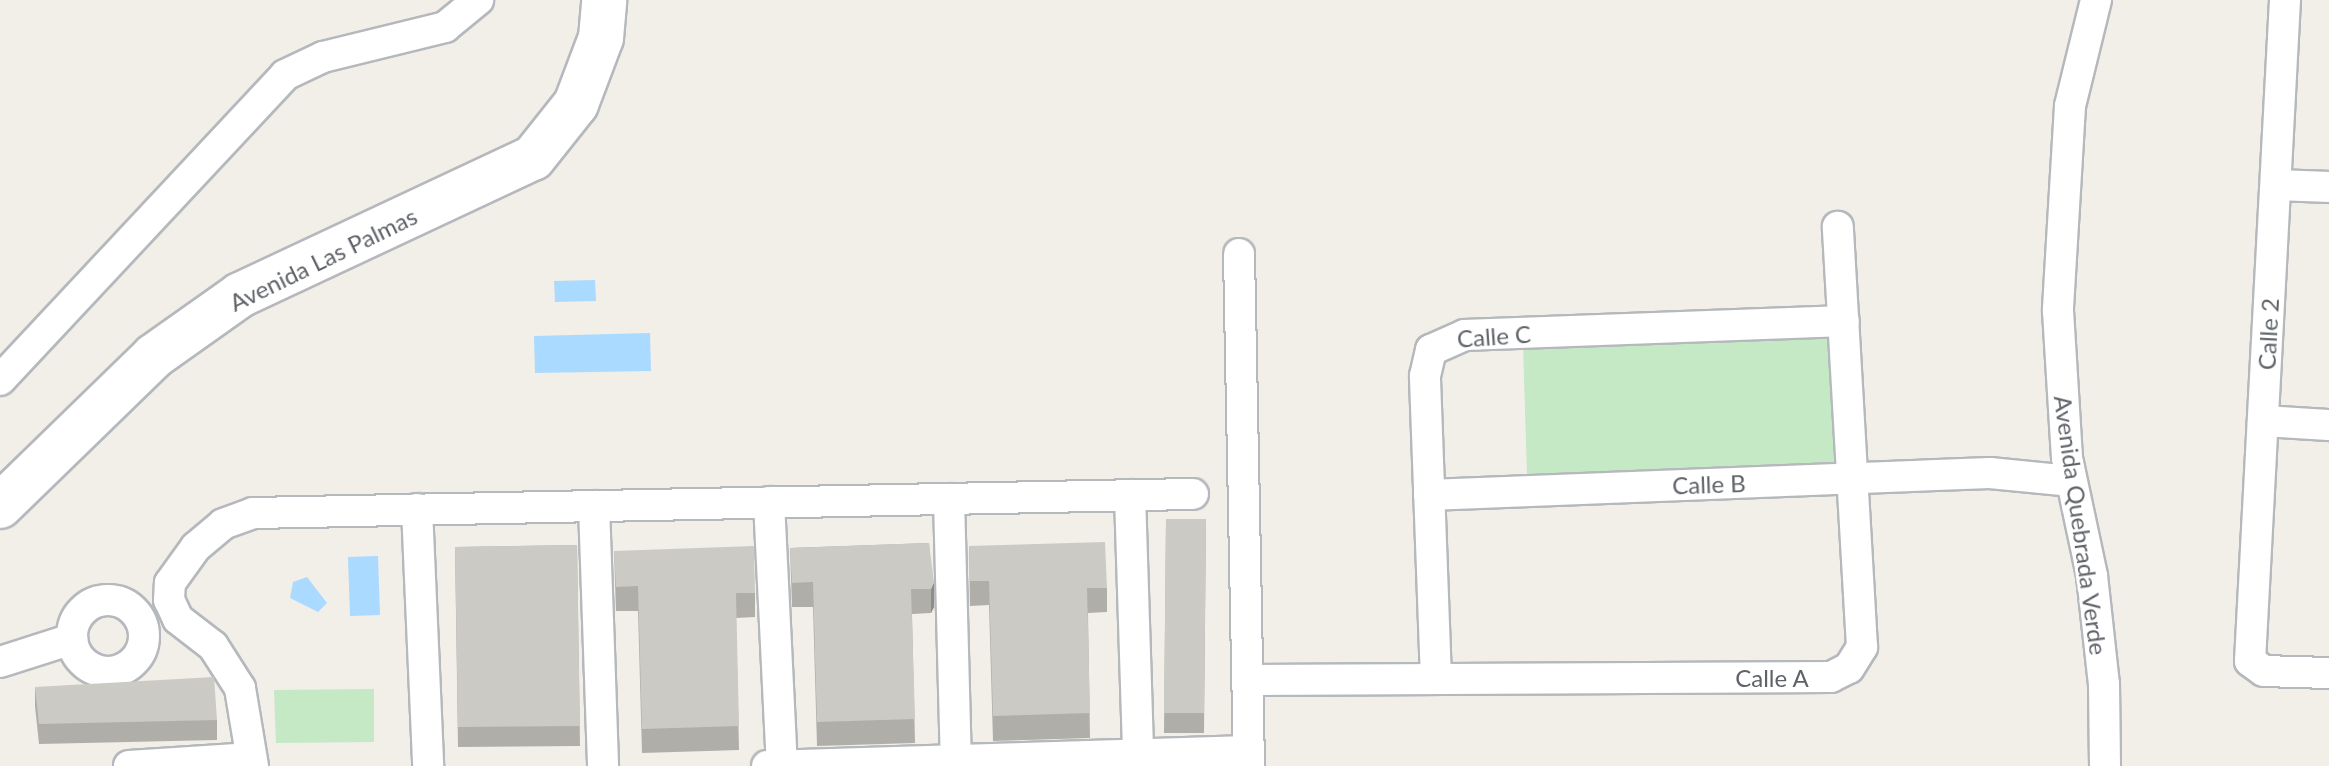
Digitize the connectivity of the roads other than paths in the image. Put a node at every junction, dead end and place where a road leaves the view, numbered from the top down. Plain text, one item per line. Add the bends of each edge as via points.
1 (461, 0) edge
2 (478, 0) edge
3 (604, 0) edge
4 (2096, 0) edge
5 (2285, 0) edge
6 (445, 27) junction
7 (2277, 185) junction
8 (2329, 187) edge
9 (1838, 227) dead end
10 (1239, 254) dead end
11 (1844, 321) junction
12 (0, 380) edge
13 (2263, 421) junction
14 (2329, 425) edge
15 (2068, 469) junction
16 (1853, 478) junction
17 (1193, 494) dead end
18 (1130, 495) junction
19 (1429, 495) junction
20 (949, 499) junction
21 (769, 502) junction
22 (0, 506) edge
23 (594, 506) junction
24 (417, 509) junction
25 (173, 609) junction
26 (140, 621) junction
27 (72, 639) junction
28 (0, 662) edge
29 (2329, 673) edge
30 (1436, 679) junction
31 (1248, 680) junction
32 (1138, 754) junction
33 (1249, 758) edge
34 (956, 760) junction
35 (250, 762) edge
36 (129, 766) edge
37 (428, 766) edge
38 (603, 766) edge
39 (767, 766) edge
40 (782, 766) edge
41 (2105, 766) edge

1 - 6 street
2 - 6 street
3 - 22 main road, Avenida Las Palmas via 601,38 576,104 533,158 240,295 154,356
4 - 15 street, Avenida Quebrada Verde via 2070,106 2059,226 2058,311
5 - 7 street, Calle 2
6 - 12 street via 323,57 285,75
7 - 8 street
7 - 13 street, Calle 2
9 - 11 street, Calle A
10 - 31 street
11 - 16 street, Calle A
11 - 19 street, Calle C via 1465,335 1440,342 1426,360
13 - 14 street
13 - 29 street, Calle 2 via 2250,661 2254,668
15 - 16 street, Calle B
15 - 41 street, Avenida Quebrada Verde via 2092,576 2104,684
16 - 19 street, Calle B
16 - 30 street, Calle A via 1862,647 1840,674
17 - 18 street
18 - 20 street
18 - 32 street
19 - 30 street, Calle C
20 - 21 street
20 - 34 street
21 - 23 street
21 - 40 street
23 - 24 street
23 - 38 street
24 - 25 street via 253,513 223,524 196,547 170,583
24 - 37 street
25 - 26 street
25 - 35 street via 213,646 240,688
26 - 27 street via 117,601 95,603 77,617
26 - 27 street via 136,660 108,673 79,659
27 - 28 street
30 - 31 street, Calle A
31 - 33 street
32 - 33 street
32 - 34 street
34 - 40 street
35 - 36 street
39 - 40 street

